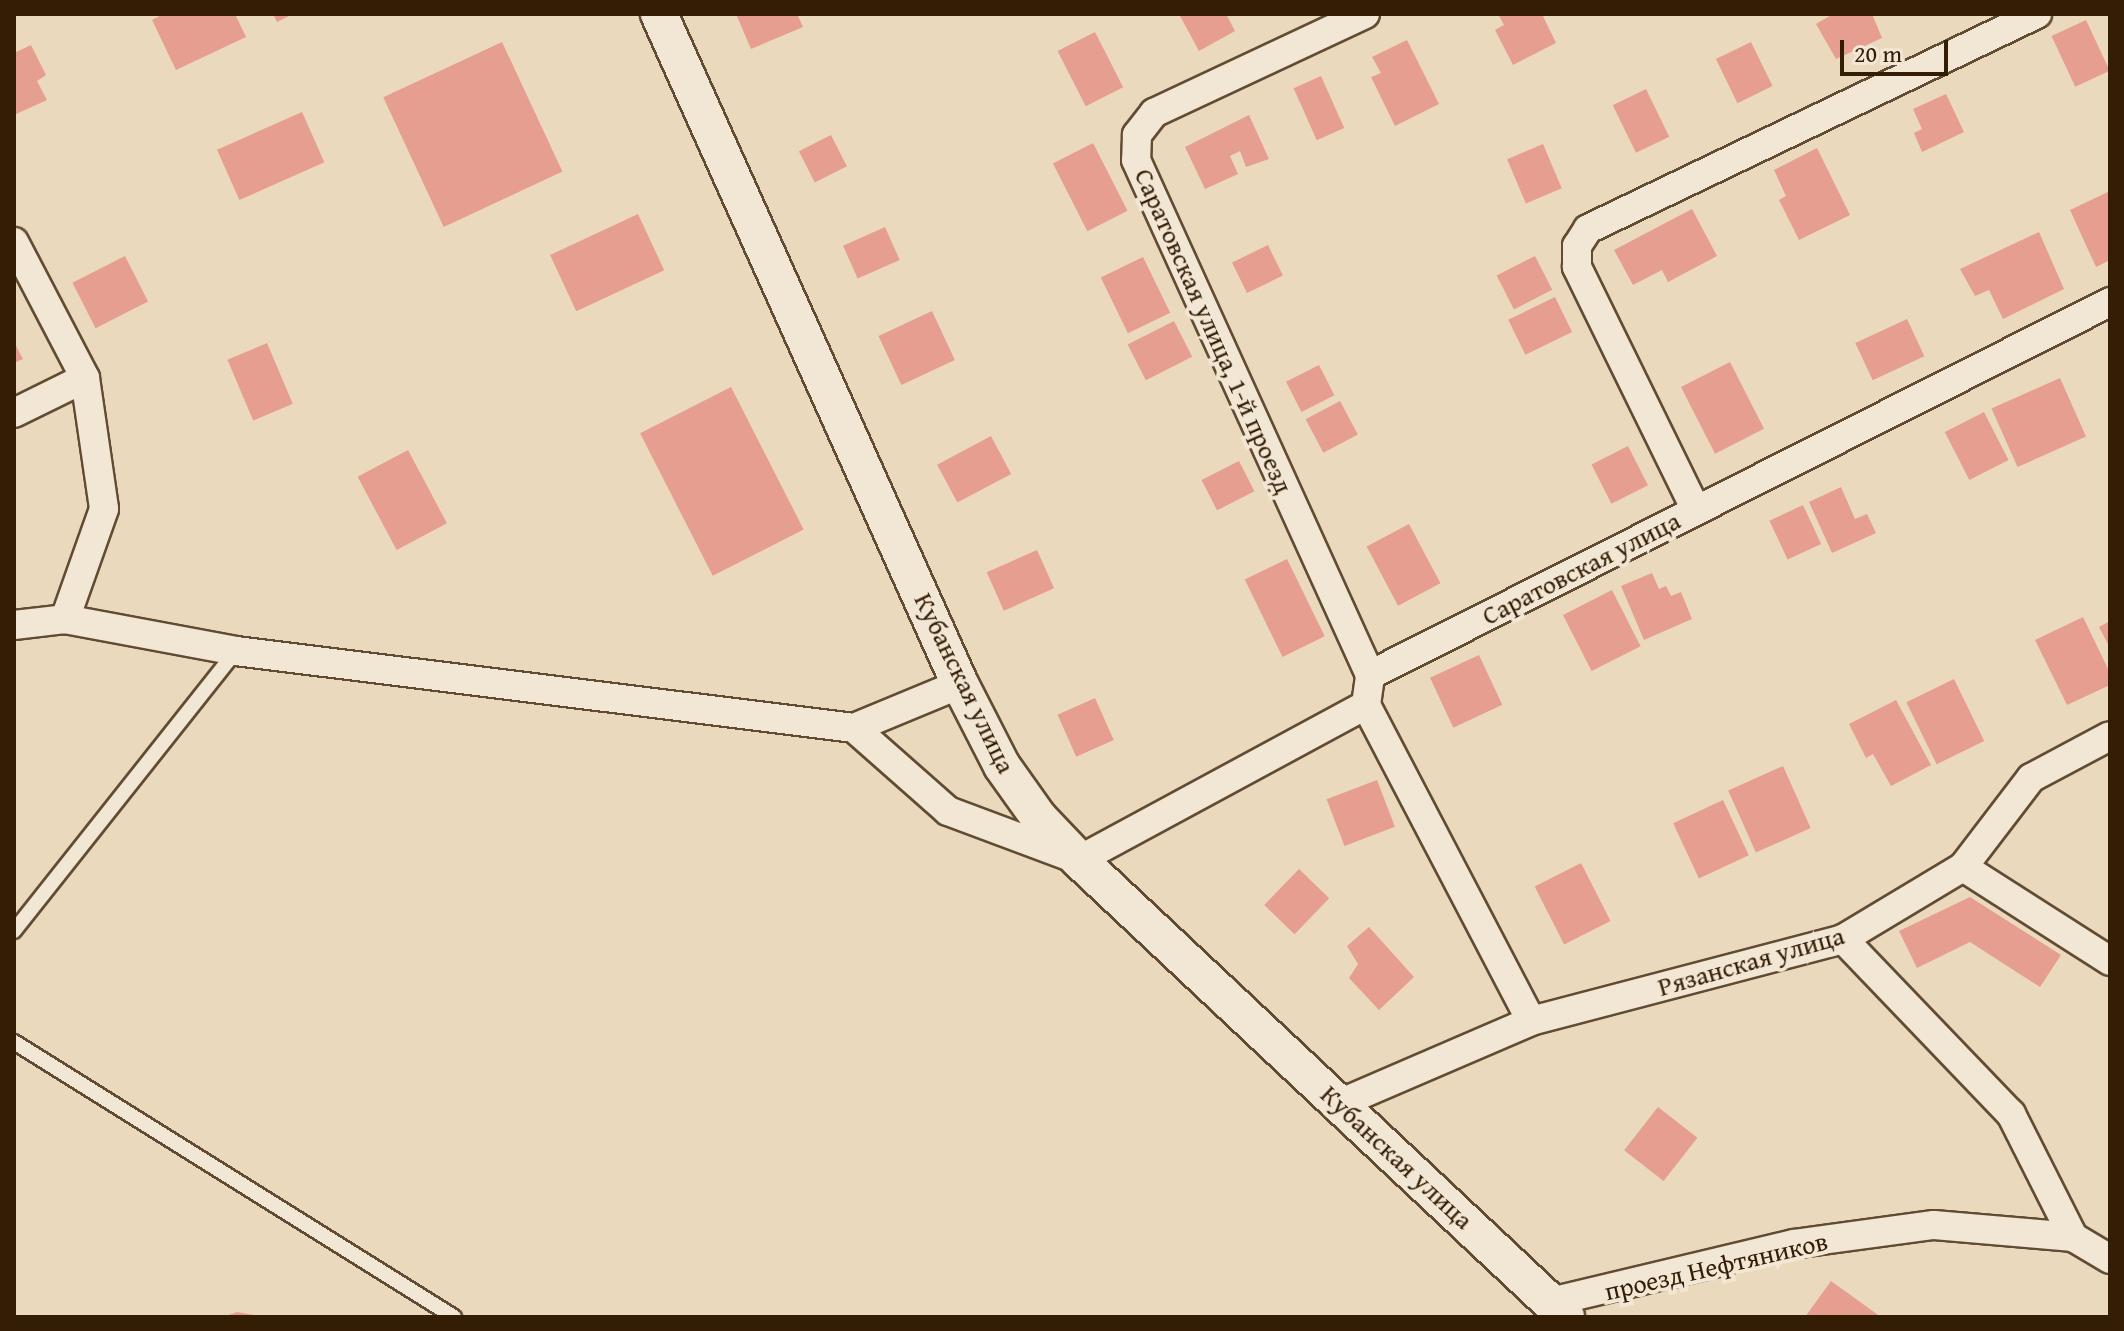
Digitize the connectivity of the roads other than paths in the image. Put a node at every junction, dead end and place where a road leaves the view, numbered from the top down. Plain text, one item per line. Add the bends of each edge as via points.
1 (659, 14) edge
2 (1365, 14) edge
3 (2037, 14) edge
4 (14, 242) edge
5 (2110, 302) edge
6 (85, 378) junction
7 (14, 413) edge
8 (1696, 510) junction
9 (65, 619) junction
10 (14, 625) edge
11 (236, 651) junction
12 (1370, 675) junction
13 (960, 684) junction
14 (1366, 705) junction
15 (854, 728) junction
16 (2110, 736) edge
17 (1079, 860) junction
18 (1963, 867) junction
19 (14, 931) edge
20 (1843, 939) junction
21 (2110, 961) edge
22 (1531, 1021) junction
23 (14, 1042) edge
24 (1341, 1103) junction
25 (2073, 1237) junction
26 (2110, 1259) edge
27 (1558, 1310) edge
28 (454, 1317) edge

1 - 13 street, Кубанская улица
2 - 12 street, Саратовская улица, 1-й проезд via 1154,113 1137,135 1136,160
3 - 8 street via 1588,229 1577,246 1577,267
4 - 6 street
5 - 8 street, Саратовская улица
6 - 7 street
6 - 9 street via 104,509
8 - 12 street, Саратовская улица
9 - 10 street
9 - 11 street
11 - 15 street
11 - 19 lane
12 - 14 street
13 - 15 street
13 - 17 street, Кубанская улица via 1002,766 1039,818
14 - 17 street
14 - 22 street
15 - 17 street via 948,811
16 - 18 street, Рязанская улица via 2031,778
17 - 24 street, Кубанская улица
18 - 20 street, Рязанская улица
18 - 21 street
20 - 22 street, Рязанская улица
20 - 25 street via 2011,1114
22 - 24 street, Рязанская улица
23 - 28 lane
24 - 27 street, Кубанская улица
25 - 26 street, проезд Нефтяников
25 - 27 street, проезд Нефтяников via 1934,1225 1793,1244

